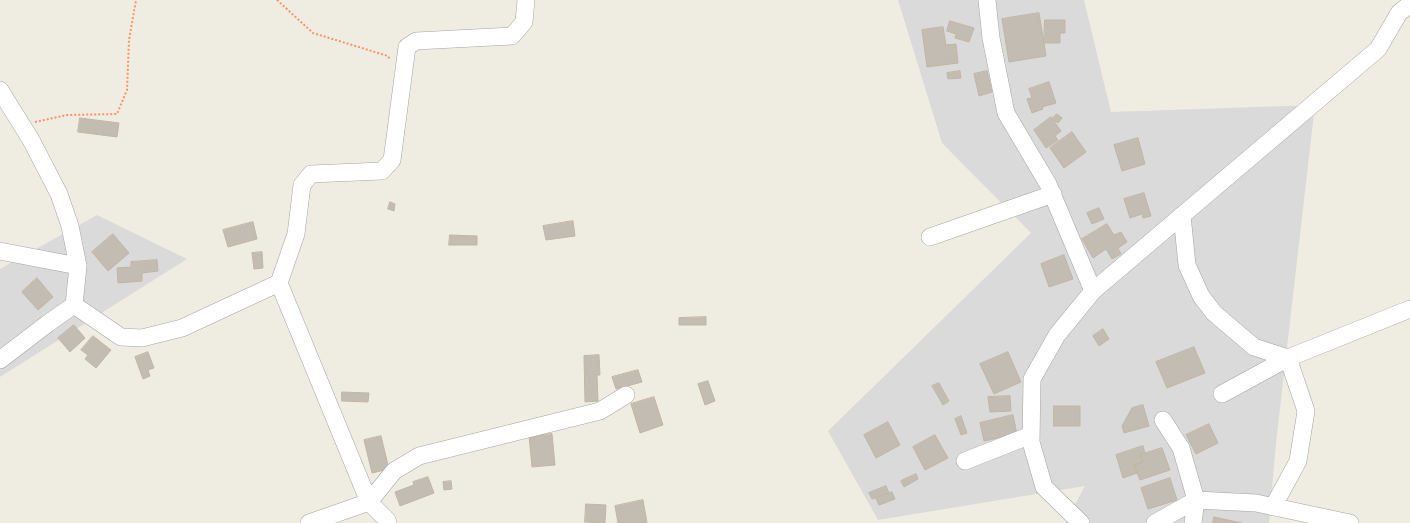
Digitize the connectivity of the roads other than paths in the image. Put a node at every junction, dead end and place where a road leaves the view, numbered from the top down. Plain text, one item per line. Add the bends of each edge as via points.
1 (526, 0) edge
2 (987, 0) edge
3 (1410, 4) edge
4 (1, 92) edge
5 (1053, 194) junction
6 (1182, 215) junction
7 (930, 237) dead end
8 (0, 251) edge
9 (78, 266) junction
10 (279, 283) junction
11 (1093, 291) junction
12 (74, 305) junction
13 (1410, 309) edge
14 (1288, 358) junction
15 (0, 360) edge
16 (626, 394) dead end
17 (1222, 394) dead end
18 (1163, 420) dead end
19 (1031, 435) junction
20 (965, 461) dead end
21 (1196, 500) junction
22 (369, 502) junction
23 (1273, 507) junction
24 (309, 523) edge
25 (388, 523) edge
26 (1081, 523) edge
27 (1155, 523) edge
28 (1194, 523) edge
29 (1350, 523) edge

1 - 10 street via 524,22 512,36 416,41 407,47 392,160 382,171 310,174 302,185 296,234
2 - 5 street via 991,38 1006,113
3 - 6 street via 1399,13 1378,49
4 - 9 street via 31,140 59,194 70,226
5 - 7 street
5 - 11 street
6 - 11 street
6 - 14 street via 1187,265 1201,296 1214,313 1254,347
8 - 9 street
9 - 12 street
10 - 12 street via 182,328 142,338 120,337
10 - 22 street
11 - 19 street via 1056,335 1032,379
12 - 15 street
13 - 14 street
14 - 17 street
14 - 23 street via 1306,411 1298,461
16 - 22 street via 600,411 419,456 394,470
18 - 21 street via 1181,448
19 - 20 street
19 - 26 street via 1044,487
21 - 23 street via 1256,503
21 - 27 street
21 - 28 street
22 - 24 street
22 - 25 street
23 - 29 street

